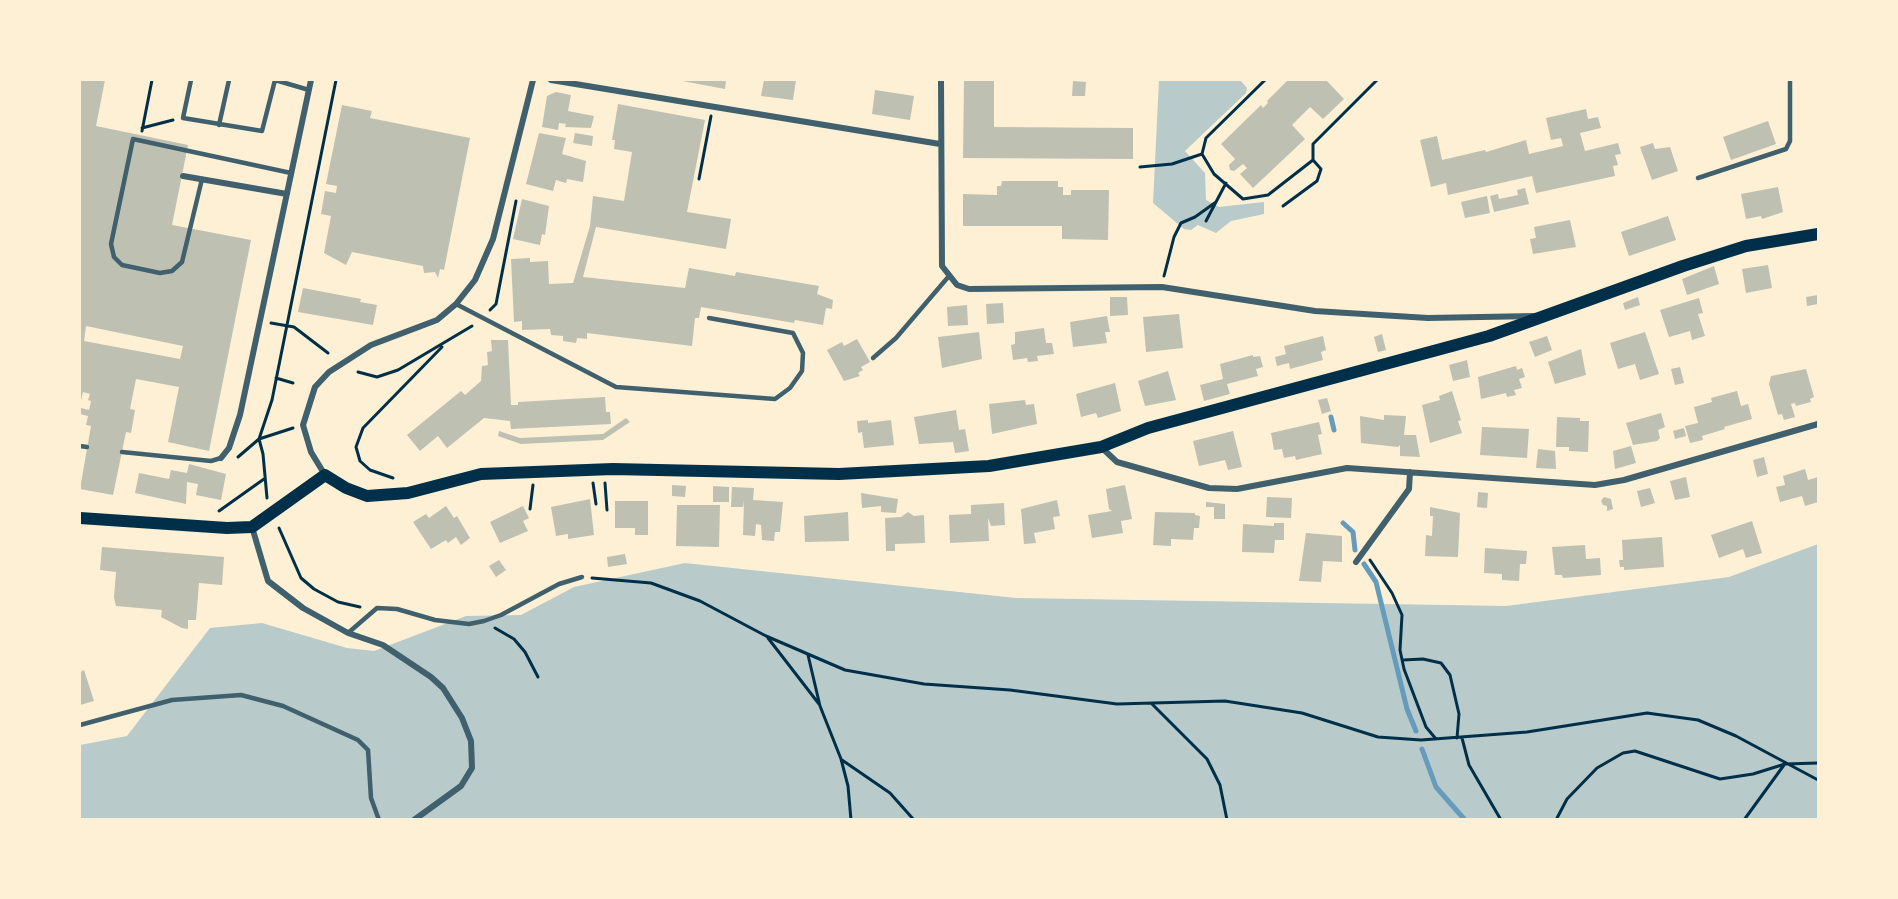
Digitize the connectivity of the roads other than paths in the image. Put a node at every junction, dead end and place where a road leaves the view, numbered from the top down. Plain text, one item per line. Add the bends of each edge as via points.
1 (191, 80) edge
2 (229, 80) edge
3 (275, 80) edge
4 (311, 80) edge
5 (533, 80) edge
6 (550, 80) edge
7 (941, 80) edge
8 (1790, 80) edge
9 (309, 90) junction
10 (219, 125) junction
11 (940, 144) junction
12 (291, 174) junction
13 (183, 176) dead end
14 (1698, 178) dead end
15 (202, 179) junction
16 (287, 194) junction
17 (1818, 234) edge
18 (949, 276) junction
19 (456, 304) junction
20 (1550, 315) junction
21 (708, 318) dead end
22 (873, 358) dead end
23 (1818, 424) edge
24 (80, 446) edge
25 (87, 447) dead end
26 (1101, 447) junction
27 (122, 452) dead end
28 (221, 458) joint
29 (1410, 472) junction
30 (325, 475) junction
31 (80, 518) edge
32 (252, 526) junction
33 (1356, 562) dead end
34 (582, 578) road end
35 (348, 633) junction
36 (80, 725) edge
37 (379, 819) edge
38 (414, 819) edge

1 - 10 lane via 183,118
2 - 10 lane
3 - 9 lane
3 - 10 lane via 262,131
4 - 9 street
5 - 19 street via 493,239 474,280
6 - 11 street
7 - 11 street
8 - 14 lane via 1790,141 1785,149
9 - 12 street
11 - 18 street via 942,266
12 - 15 lane via 133,139 111,244 114,257 122,265 160,273 172,271 182,262
12 - 16 street
13 - 15 street
15 - 16 street
16 - 28 street via 240,415 229,448
17 - 20 main road via 1746,246
18 - 20 street via 957,285 969,289 1162,287 1315,311 1428,318
18 - 22 lane via 896,338
19 - 21 lane via 616,387 775,399 790,388 802,371 803,352 793,333
19 - 30 street via 437,320 371,345 329,372 315,387 303,425 311,452
20 - 26 main road via 1489,336 1148,428
23 - 29 street via 1624,480 1594,485
24 - 25 lane
26 - 29 street via 1118,462 1209,488 1256,486 1347,468
26 - 30 main road via 989,466 882,473 604,469 481,474 408,493 367,496
27 - 28 lane via 211,461
29 - 33 street via 1409,489
30 - 32 main road
31 - 32 main road
32 - 35 street via 268,580 303,608
34 - 35 lane via 559,584 484,621 469,624 435,620 397,609 377,608
35 - 38 street via 383,645 432,677 451,698 471,741 472,768 466,780
36 - 37 lane via 172,700 241,695 283,706 358,740 368,750 371,798

